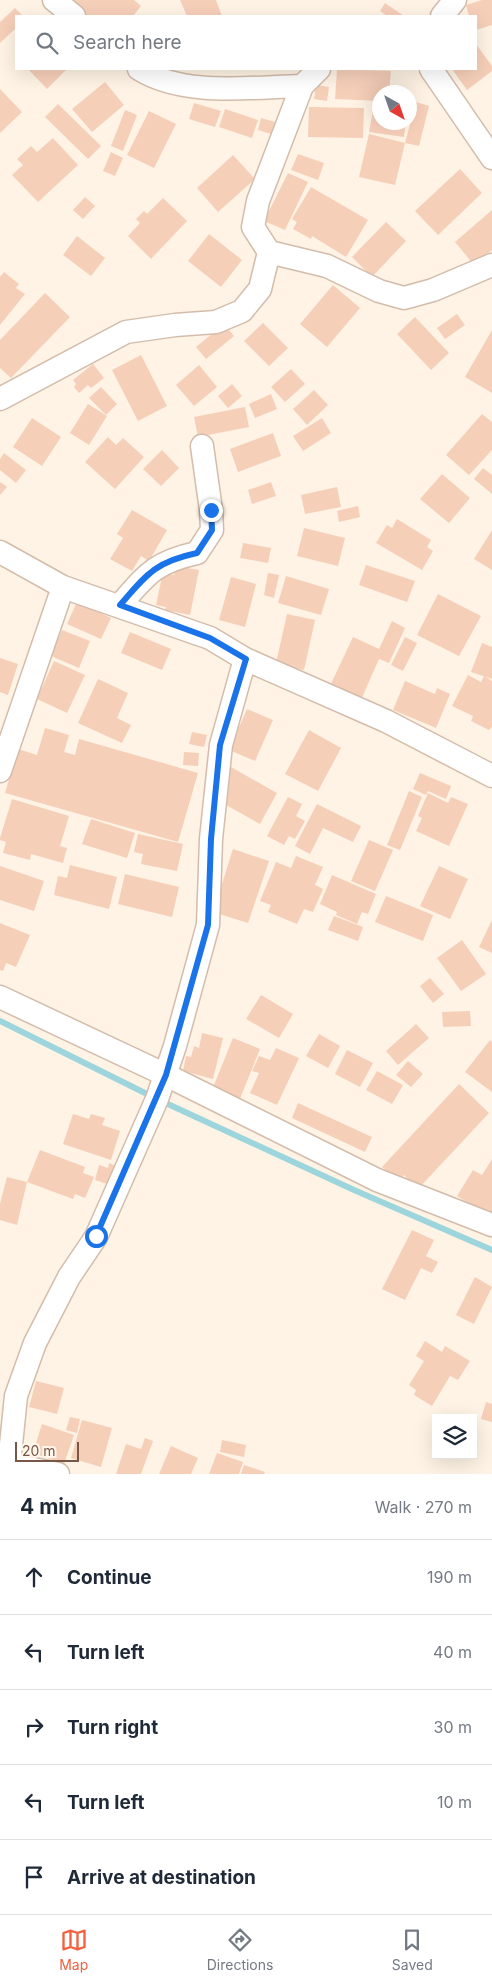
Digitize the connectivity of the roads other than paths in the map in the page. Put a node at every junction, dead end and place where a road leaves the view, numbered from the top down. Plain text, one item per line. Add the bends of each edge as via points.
1 (54, 0) edge
2 (456, 0) edge
3 (73, 15) edge
4 (443, 15) edge
5 (141, 70) edge
6 (318, 70) edge
7 (432, 70) edge
8 (302, 86) junction
9 (492, 158) edge
10 (269, 252) junction
11 (492, 265) edge
12 (0, 399) edge
13 (202, 446) dead end
14 (0, 552) edge
15 (63, 586) junction
16 (120, 605) junction
17 (246, 659) junction
18 (0, 771) edge
19 (492, 776) edge
20 (2, 1003) edge
21 (166, 1075) junction
22 (492, 1225) edge
23 (7, 1469) edge
24 (58, 1474) edge

1 - 3 street
2 - 4 street
5 - 8 street via 154,78 192,88
6 - 8 street
7 - 9 street
8 - 10 street via 258,201 253,227
10 - 11 street via 327,266 379,291 404,298 433,290
10 - 12 street via 260,289 242,311 216,322 126,332
13 - 16 street via 212,530 197,553 160,564
14 - 15 street
15 - 16 street
15 - 18 street
16 - 17 street via 210,638
17 - 19 street via 386,721
17 - 21 street via 220,745 211,839 208,925
20 - 21 street
21 - 22 street via 377,1180
21 - 23 street via 96,1236 69,1277 35,1343 16,1396
23 - 24 street

